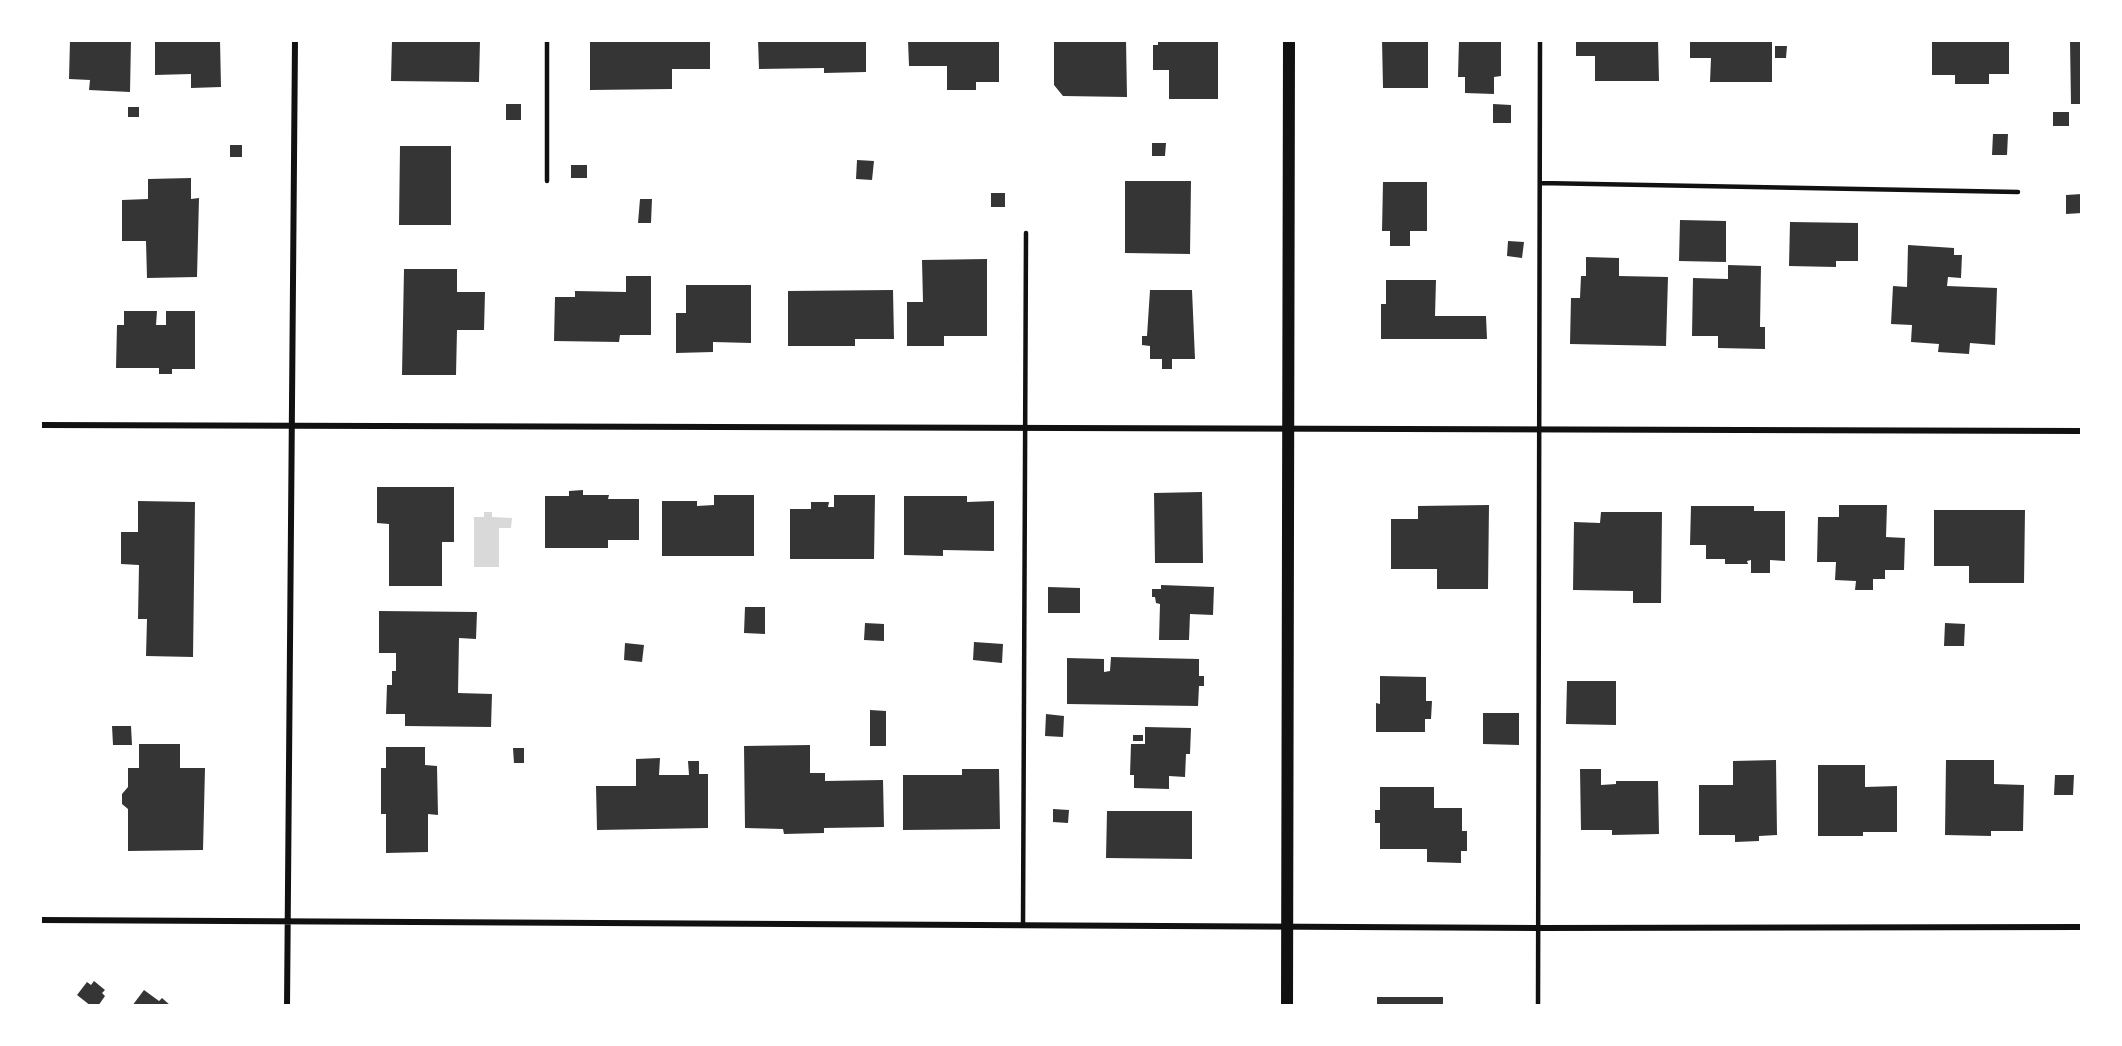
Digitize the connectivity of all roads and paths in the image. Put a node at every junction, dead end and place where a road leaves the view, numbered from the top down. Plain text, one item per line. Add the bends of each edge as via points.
1 (295, 40) edge
2 (547, 40) edge
3 (1289, 40) edge
4 (1540, 40) edge
5 (547, 181) dead end
6 (1540, 183) junction
7 (2018, 192) dead end
8 (1026, 233) dead end
9 (40, 425) edge
10 (291, 426) junction
11 (1027, 428) junction
12 (1288, 429) junction
13 (1540, 429) junction
14 (2082, 430) edge
15 (40, 920) edge
16 (287, 921) junction
17 (1023, 924) junction
18 (1287, 925) junction
19 (2082, 927) edge
20 (1538, 928) junction
21 (287, 1005) edge
22 (1287, 1005) edge
23 (1538, 1005) edge

1 - 10 street
2 - 5 lane
3 - 12 main road
4 - 6 lane
6 - 7 lane
6 - 13 lane
8 - 11 lane
9 - 10 street
10 - 11 street
10 - 16 street
11 - 12 street
11 - 17 lane
12 - 13 street
12 - 18 main road
13 - 14 street
13 - 20 lane
15 - 16 street
16 - 17 street
16 - 21 street
17 - 18 street
18 - 20 street
18 - 22 main road
19 - 20 street
20 - 23 lane

